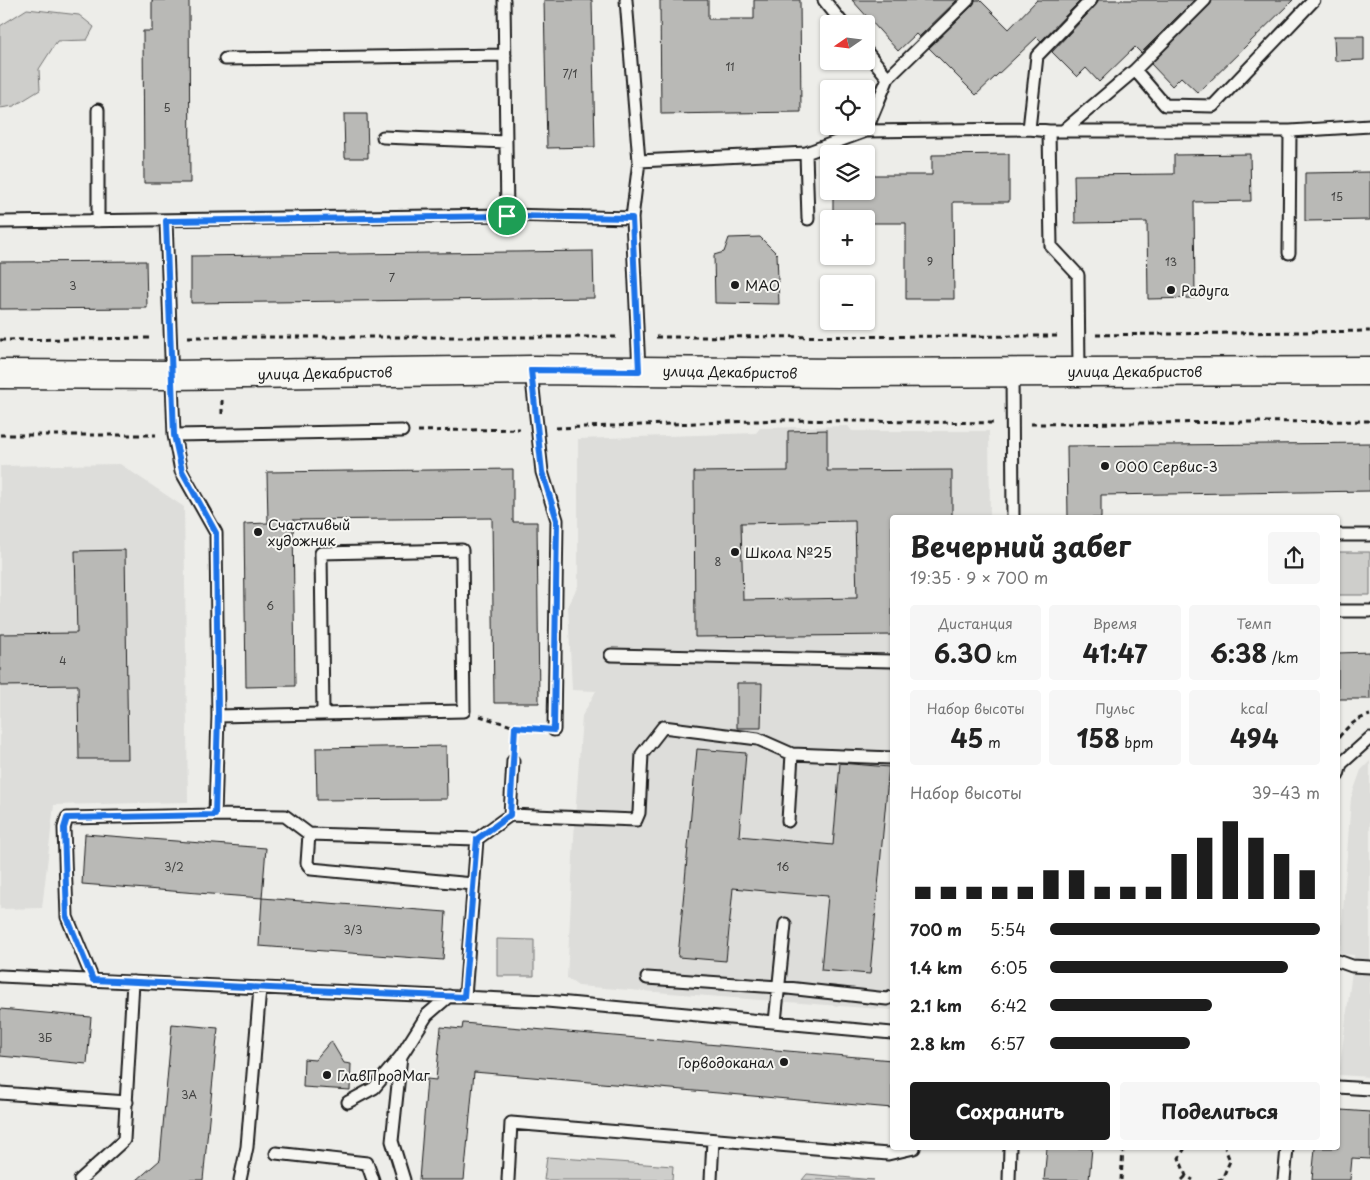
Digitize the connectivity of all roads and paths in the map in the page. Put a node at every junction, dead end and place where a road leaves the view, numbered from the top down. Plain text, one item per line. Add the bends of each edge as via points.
1 (504, 0) edge
2 (626, 0) edge
3 (824, 0) edge
4 (968, 0) edge
5 (1091, 0) edge
6 (1205, 0) edge
7 (1314, 0) edge
8 (836, 15) edge
9 (505, 55) junction
10 (224, 59) dead end
11 (875, 63) edge
12 (1135, 70) junction
13 (888, 78) junction
14 (875, 109) edge
15 (98, 110) dead end
16 (1370, 126) edge
17 (1029, 129) junction
18 (875, 131) edge
19 (1049, 131) junction
20 (1063, 131) junction
21 (1290, 131) junction
22 (855, 135) edge
23 (383, 137) dead end
24 (506, 142) junction
25 (806, 153) junction
26 (639, 161) junction
27 (507, 216) junction
28 (632, 218) junction
29 (808, 219) dead end
30 (98, 221) junction
31 (166, 221) junction
32 (0, 222) edge
33 (1289, 253) dead end
34 (1370, 331) edge
35 (1079, 336) junction
36 (171, 337) junction
37 (639, 337) junction
38 (0, 340) edge
39 (531, 370) junction
40 (1079, 370) junction
41 (639, 371) junction
42 (1012, 371) junction
43 (1370, 371) edge
44 (0, 374) edge
45 (173, 375) junction
46 (1370, 421) edge
47 (1012, 424) junction
48 (537, 429) junction
49 (402, 431) joint
50 (0, 435) edge
51 (174, 435) junction
52 (1012, 515) edge
53 (1340, 535) edge
54 (1370, 535) edge
55 (1340, 611) edge
56 (1370, 611) edge
57 (611, 655) dead end
58 (890, 661) edge
59 (464, 711) junction
60 (323, 712) junction
61 (1370, 715) edge
62 (218, 716) junction
63 (515, 727) junction
64 (554, 730) joint
65 (1340, 735) edge
66 (1370, 738) edge
67 (792, 754) junction
68 (890, 758) edge
69 (513, 761) joint
70 (1340, 768) edge
71 (215, 815) junction
72 (510, 815) junction
73 (788, 821) dead end
74 (309, 834) junction
75 (477, 839) junction
76 (473, 884) junction
77 (785, 924) dead end
78 (1340, 962) edge
79 (1370, 967) edge
80 (0, 976) edge
81 (647, 978) dead end
82 (93, 980) junction
83 (133, 982) junction
84 (779, 987) junction
85 (260, 988) junction
86 (449, 996) junction
87 (464, 997) junction
88 (890, 998) edge
89 (776, 1022) junction
90 (890, 1033) edge
91 (401, 1056) junction
92 (1340, 1087) edge
93 (1370, 1089) edge
94 (0, 1093) edge
95 (127, 1102) junction
96 (348, 1102) dead end
97 (713, 1140) junction
98 (905, 1150) edge
99 (1010, 1150) edge
100 (1123, 1150) edge
101 (1184, 1150) edge
102 (1226, 1150) edge
103 (1287, 1150) edge
104 (276, 1153) dead end
105 (1186, 1176) junction
106 (80, 1180) edge
107 (240, 1180) edge
108 (373, 1180) edge
109 (404, 1180) edge
110 (508, 1180) edge
111 (710, 1180) edge
112 (1009, 1180) edge
113 (1121, 1180) edge
114 (1182, 1180) edge
115 (1193, 1180) edge
116 (1221, 1180) edge
117 (1284, 1180) edge

1 - 9 lane
2 - 26 lane
3 - 8 lane
4 - 13 lane
5 - 17 lane via 1037,56
6 - 12 lane
7 - 12 lane via 1213,106 1165,105
9 - 10 lane
9 - 24 lane
11 - 13 lane
12 - 20 lane
13 - 14 lane
15 - 30 lane
16 - 21 lane
17 - 18 lane
17 - 19 lane
19 - 20 lane
19 - 35 lane via 1051,246 1078,275
20 - 21 lane
21 - 33 lane
22 - 25 lane
23 - 24 lane
24 - 27 lane
25 - 26 lane
25 - 29 lane
26 - 28 lane
27 - 28 lane
27 - 31 lane
28 - 37 lane
30 - 31 lane
30 - 32 lane
31 - 36 lane
34 - 35 path
35 - 37 path
35 - 40 lane
36 - 37 path
36 - 38 path
36 - 45 lane
37 - 41 lane
39 - 41 street, улица Декабристов
39 - 45 street, улица Декабристов
39 - 48 lane
40 - 42 street, улица Декабристов
40 - 43 street, улица Декабристов
41 - 42 street, улица Декабристов
42 - 47 lane
44 - 45 street, улица Декабристов
45 - 51 lane
46 - 47 path
47 - 48 path via 784,420
47 - 52 lane
48 - 49 path
48 - 64 lane via 542,472 557,520
49 - 51 lane
50 - 51 path
51 - 62 lane via 182,471 216,533
53 - 54 lane
55 - 56 lane
57 - 58 lane
59 - 60 lane
59 - 60 lane via 462,550 451,549 321,553
59 - 63 path
60 - 62 lane
61 - 65 path via 1348,726
62 - 71 lane
63 - 64 path
63 - 69 path
66 - 70 lane
67 - 68 lane
67 - 72 lane via 758,739 663,727 642,754 640,813 636,820
67 - 73 lane
69 - 72 lane
71 - 74 lane via 285,816
71 - 82 lane via 67,818 64,828 67,917
72 - 75 lane
74 - 75 lane
74 - 76 lane via 307,863 311,869
75 - 76 lane
76 - 87 lane
77 - 84 lane
78 - 79 lane
80 - 82 lane
81 - 84 lane
82 - 83 lane
83 - 85 lane
83 - 95 lane
84 - 88 lane
84 - 89 lane
85 - 86 lane
85 - 107 lane via 247,1147
86 - 87 lane
86 - 91 lane via 427,1014
87 - 89 lane via 547,1001
89 - 90 lane
91 - 96 lane via 374,1088
91 - 109 lane via 392,1141
92 - 93 lane
94 - 95 lane
95 - 106 lane via 124,1140
97 - 98 lane via 888,1154
97 - 110 lane via 511,1123
97 - 111 lane
99 - 112 lane
100 - 113 path
101 - 105 path via 1179,1158
102 - 116 path via 1230,1161
103 - 117 lane
104 - 108 lane via 368,1163
105 - 114 path
105 - 115 path

